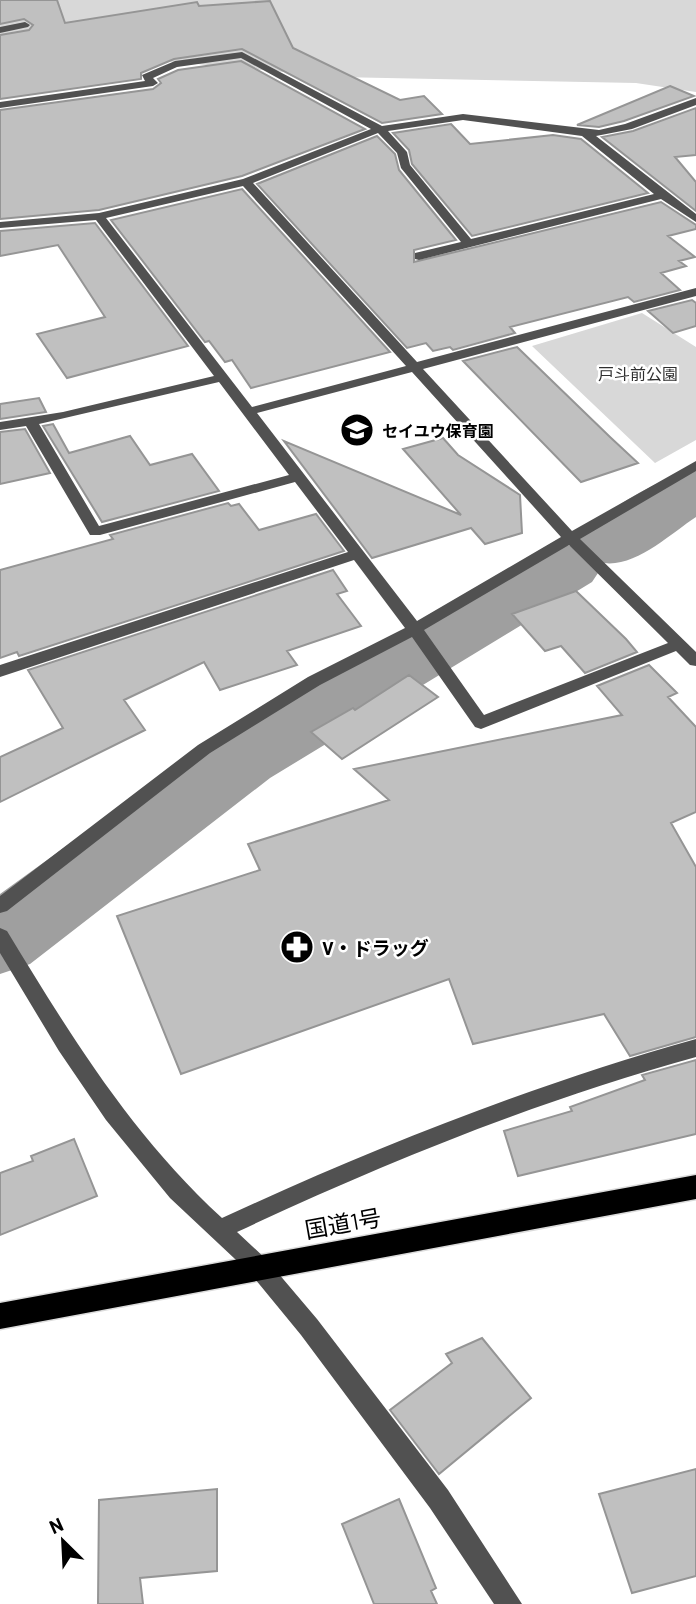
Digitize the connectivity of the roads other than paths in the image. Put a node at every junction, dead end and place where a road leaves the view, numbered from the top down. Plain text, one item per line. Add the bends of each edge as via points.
1 (25, 25) dead end
2 (0, 30) edge
3 (696, 101) edge
4 (1, 104) edge
5 (380, 129) junction
6 (583, 132) junction
7 (246, 181) junction
8 (659, 196) junction
9 (99, 216) junction
10 (696, 219) edge
11 (0, 225) edge
12 (469, 244) junction
13 (419, 256) dead end
14 (696, 292) edge
15 (414, 369) junction
16 (221, 378) junction
17 (247, 412) junction
18 (31, 422) junction
19 (0, 426) edge
20 (696, 465) edge
21 (297, 477) junction
22 (570, 539) junction
23 (356, 554) junction
24 (418, 635) junction
25 (679, 644) junction
26 (696, 661) edge
27 (0, 671) edge
28 (0, 906) edge
29 (0, 936) edge
30 (696, 1048) edge
31 (696, 1186) edge
32 (219, 1230) junction
33 (259, 1267) junction
34 (0, 1316) edge
35 (509, 1604) edge

1 - 2 street
3 - 6 street via 628,127
4 - 5 street via 152,83 146,77 175,64 242,55
5 - 6 street via 463,117
5 - 7 street
5 - 12 street
6 - 8 street via 622,160
7 - 9 street
7 - 15 street
8 - 10 street
8 - 12 street
9 - 11 street
9 - 16 street
12 - 13 street
14 - 15 street
15 - 17 street
15 - 22 street
16 - 17 street
16 - 18 street
17 - 21 street
18 - 19 street
18 - 21 street via 95,532
20 - 22 street
21 - 23 street
22 - 24 street
22 - 25 street
23 - 24 street
23 - 27 street
24 - 25 street via 481,723
24 - 28 street via 314,681 204,748
25 - 26 street
29 - 32 street via 113,1114 178,1191
30 - 32 street via 601,1073 520,1102
31 - 33 highway, 国道1号
32 - 33 street
33 - 34 highway, 国道1号
33 - 35 street via 439,1499

